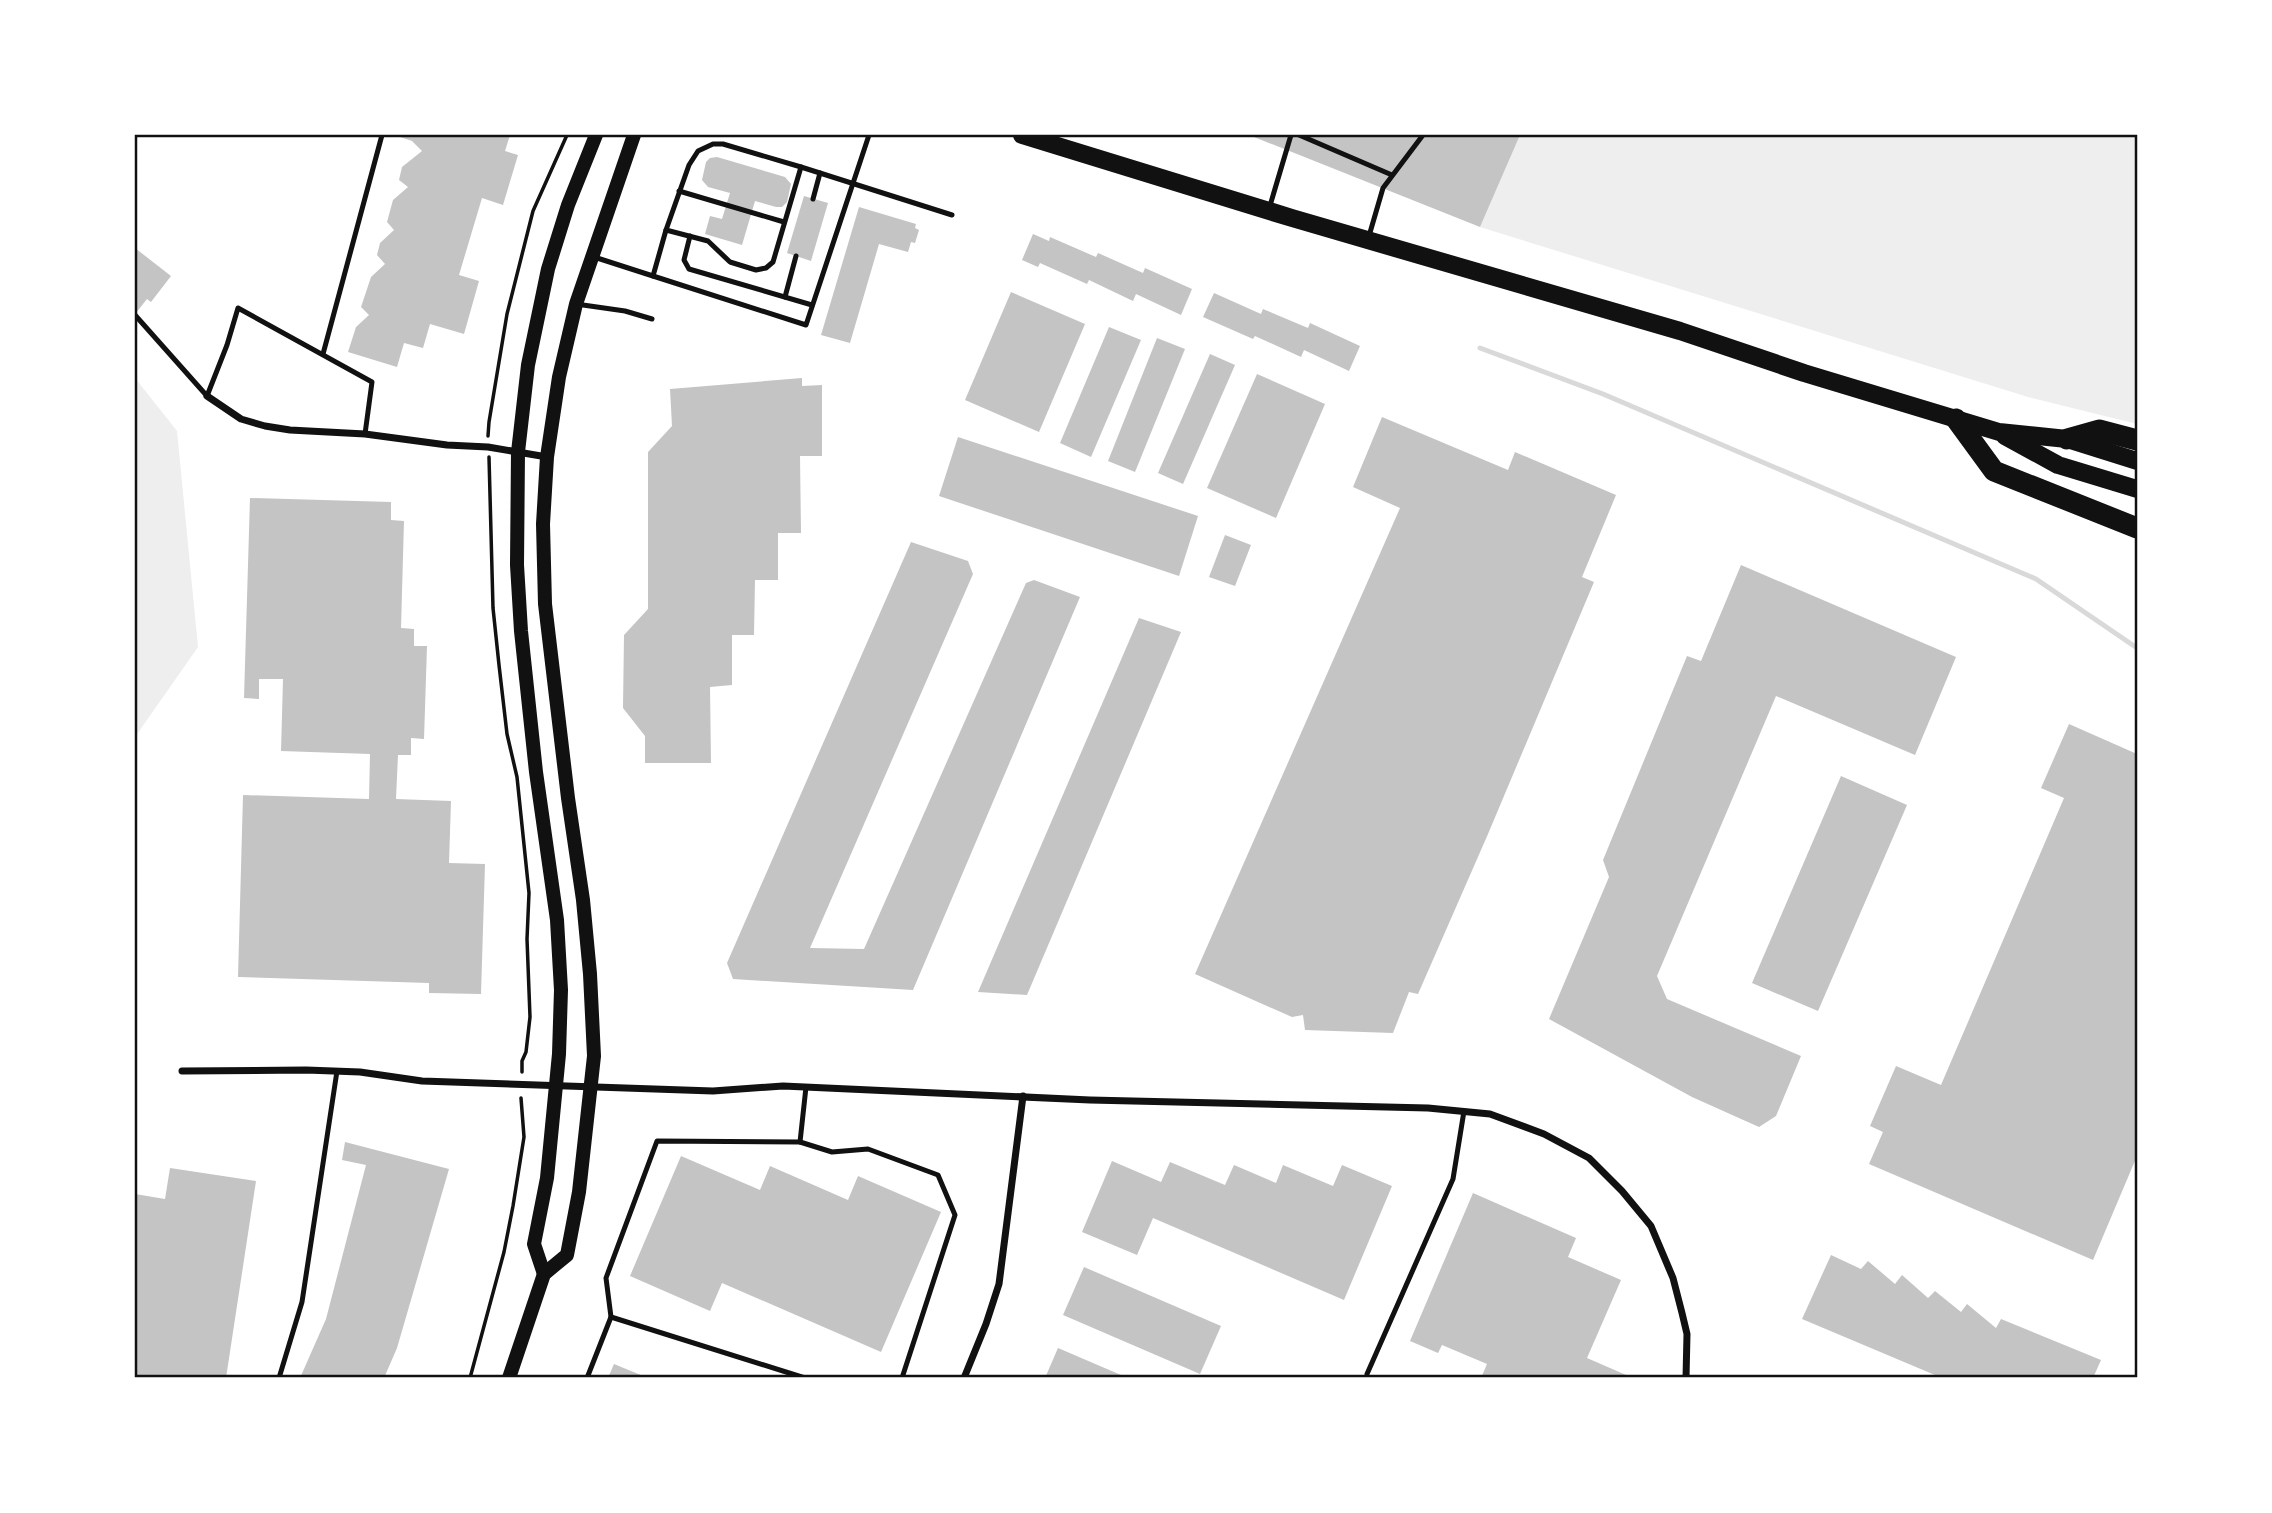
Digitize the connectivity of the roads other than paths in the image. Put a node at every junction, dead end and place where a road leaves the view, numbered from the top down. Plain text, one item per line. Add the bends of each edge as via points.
1 (382, 135) edge
2 (595, 135) edge
3 (634, 135) edge
4 (643, 135) edge
5 (869, 135) edge
6 (1022, 135) edge
7 (1291, 135) edge
8 (1299, 135) edge
9 (1423, 135) edge
10 (625, 158) junction
11 (801, 167) junction
12 (820, 173) junction
13 (1392, 175) junction
14 (851, 183) junction
15 (679, 191) junction
16 (813, 199) dead end
17 (1269, 210) junction
18 (952, 215) dead end
19 (784, 222) junction
20 (666, 230) junction
21 (690, 236) junction
22 (1368, 239) junction
23 (591, 256) junction
24 (796, 256) dead end
25 (653, 276) junction
26 (785, 297) junction
27 (576, 304) junction
28 (812, 305) junction
29 (135, 315) edge
30 (652, 319) dead end
31 (323, 354) junction
32 (207, 396) junction
33 (1956, 419) junction
34 (1999, 432) junction
35 (365, 434) junction
36 (2067, 439) junction
37 (2137, 440) edge
38 (518, 452) junction
39 (547, 457) junction
40 (2137, 461) edge
41 (2137, 489) edge
42 (2137, 528) edge
43 (182, 1071) dead end
44 (337, 1071) junction
45 (556, 1084) junction
46 (591, 1086) junction
47 (806, 1087) junction
48 (1023, 1096) junction
49 (1464, 1111) junction
50 (800, 1142) junction
51 (544, 1274) junction
52 (611, 1317) junction
53 (1367, 1374) dead end
54 (279, 1378) edge
55 (509, 1378) edge
56 (587, 1378) edge
57 (805, 1378) edge
58 (902, 1378) edge
59 (964, 1378) edge
60 (1686, 1378) edge

1 - 31 lane
2 - 38 main road via 548,269 528,365
3 - 10 main road
4 - 10 main road
5 - 14 lane
6 - 17 main road
7 - 17 lane
8 - 13 lane
9 - 13 lane
10 - 23 main road
11 - 12 lane
11 - 15 lane via 713,144 698,151
11 - 19 lane
12 - 14 lane
12 - 16 lane
13 - 22 lane via 1383,188
14 - 18 lane
14 - 28 lane
15 - 19 lane
15 - 20 lane
17 - 22 main road
19 - 21 lane via 773,262 760,271 732,263 709,242
20 - 21 lane
20 - 25 lane
21 - 26 lane via 684,260 689,269
22 - 33 main road
23 - 25 lane
23 - 27 main road
24 - 26 lane
25 - 28 lane via 806,324
26 - 28 lane
27 - 30 lane
27 - 39 main road
29 - 32 lane
31 - 32 lane via 238,308
31 - 35 lane via 372,382
32 - 35 street via 241,419 265,426
33 - 34 main road
33 - 42 highway via 1994,471
34 - 36 main road
34 - 41 main road via 2058,465
35 - 38 street
36 - 37 highway via 2099,430
36 - 40 main road
38 - 39 street
38 - 45 main road via 517,565 522,631 557,920 561,990
39 - 46 main road via 545,604 590,974
43 - 44 street
44 - 45 street via 422,1080
44 - 54 lane via 302,1302
45 - 46 street
45 - 51 main road via 547,1178 534,1244
46 - 47 street via 713,1091
46 - 51 main road via 567,1255
47 - 48 street
47 - 50 lane
48 - 49 street
48 - 59 street via 999,1284
49 - 53 lane via 1453,1179
49 - 60 street via 1490,1114 1544,1134 1589,1158 1622,1191 1651,1226 1673,1278 1687,1334
50 - 52 lane via 657,1141 606,1278
50 - 58 lane via 832,1152 868,1149 938,1175 955,1216
51 - 55 main road
52 - 56 lane
52 - 57 lane

